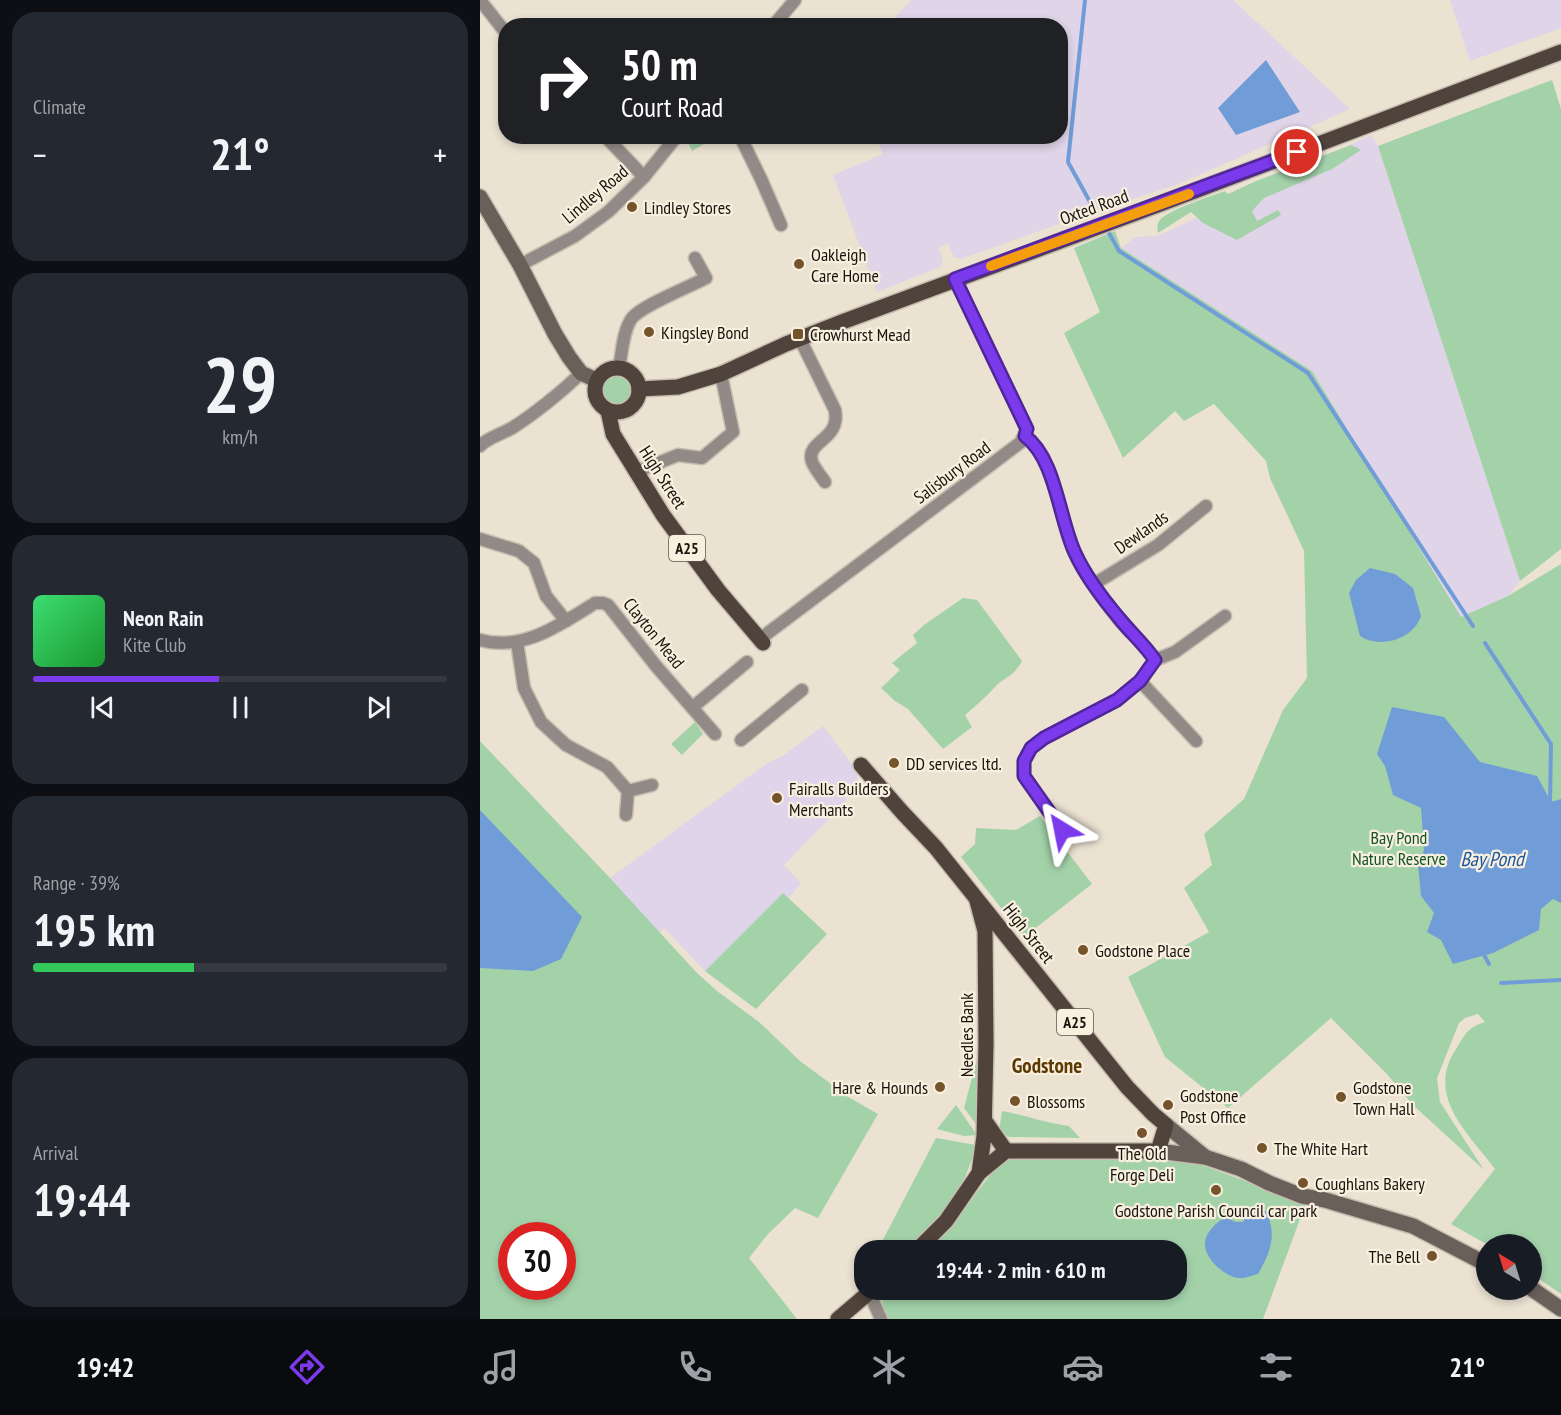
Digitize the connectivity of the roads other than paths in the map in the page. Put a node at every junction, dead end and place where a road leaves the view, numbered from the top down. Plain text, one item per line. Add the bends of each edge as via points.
1 (480, 0) edge
2 (795, 0) edge
3 (780, 18) edge
4 (498, 23) edge
5 (1561, 52) edge
6 (613, 144) edge
7 (671, 144) edge
8 (744, 144) edge
9 (644, 177) junction
10 (480, 196) edge
11 (782, 225) dead end
12 (695, 258) dead end
13 (520, 265) junction
14 (955, 279) junction
15 (800, 339) junction
16 (619, 368) junction
17 (581, 373) junction
18 (721, 374) junction
19 (596, 380) junction
20 (639, 389) junction
21 (627, 410) junction
22 (608, 411) junction
23 (1025, 436) junction
24 (481, 443) edge
25 (621, 446) junction
26 (636, 472) junction
27 (825, 482) dead end
28 (1206, 506) dead end
29 (480, 538) edge
30 (1094, 584) junction
31 (1225, 616) dead end
32 (566, 621) junction
33 (480, 640) edge
34 (761, 641) joint
35 (517, 642) junction
36 (1155, 660) junction
37 (747, 662) dead end
38 (1140, 681) junction
39 (802, 690) dead end
40 (693, 707) junction
41 (715, 734) dead end
42 (741, 740) dead end
43 (1196, 741) dead end
44 (861, 765) dead end
45 (652, 785) dead end
46 (628, 791) junction
47 (627, 815) dead end
48 (1062, 830) dead end
49 (975, 897) junction
50 (1009, 939) junction
51 (985, 940) junction
52 (984, 1121) junction
53 (1166, 1125) junction
54 (1006, 1151) junction
55 (1158, 1151) junction
56 (1205, 1157) junction
57 (979, 1173) junction
58 (927, 1240) edge
59 (1476, 1259) edge
60 (1542, 1296) edge
61 (860, 1300) edge
62 (872, 1300) edge
63 (1561, 1309) edge
64 (837, 1319) edge
65 (880, 1319) edge

1 - 4 street
2 - 3 street
5 - 14 main road, Oxted Road
6 - 9 street, Lindley Road
7 - 9 street
8 - 11 street
9 - 13 street, Lindley Road via 608,212 574,237
10 - 13 main road
12 - 16 street via 706,278 632,318
13 - 17 main road via 555,334
14 - 15 main road, Oxted Road
14 - 23 street via 1027,429
15 - 18 main road, Oxted Road
15 - 27 street via 837,420 811,456
16 - 19 main road via 604,371
16 - 20 main road via 634,375
17 - 19 main road
17 - 24 street via 513,428
18 - 20 main road, Oxted Road via 678,387
18 - 26 street via 734,432 702,458 678,455
19 - 22 main road via 596,400
20 - 21 main road via 635,404
21 - 22 main road
21 - 25 main road, High Street
22 - 25 main road, High Street / A25 via 613,434
23 - 30 street via 1035,444 1055,488 1075,553
23 - 34 street, Salisbury Road
25 - 26 main road, High Street / A25
26 - 34 main road, High Street / A25 via 718,590
28 - 30 street, Dewlands via 1158,545
29 - 32 street via 519,551 534,563 546,596
30 - 36 street
31 - 36 street via 1174,652
32 - 35 street, Clayton Mead via 548,633
32 - 40 street, Clayton Mead via 596,603 608,605
33 - 35 street, Clayton Mead
35 - 46 street via 524,688 542,722 566,745 607,767
36 - 38 street
37 - 40 street
38 - 43 street
38 - 48 street via 1117,700 1044,738 1031,748 1024,761 1024,776
39 - 42 street
40 - 41 street, Clayton Mead
44 - 49 main road, High Street / A25
45 - 46 street
46 - 47 street
49 - 50 main road, High Street / A25
49 - 51 main road, Needles Bank
50 - 51 main road
50 - 53 main road, High Street / A25 via 1127,1087
51 - 52 main road, Needles Bank
52 - 54 main road
52 - 57 main road, Needles Bank
53 - 55 main road
53 - 56 main road
54 - 55 main road
54 - 57 main road
55 - 56 main road
56 - 59 main road via 1302,1196 1413,1226
57 - 58 main road via 946,1221
60 - 63 main road
61 - 64 main road
62 - 65 street

